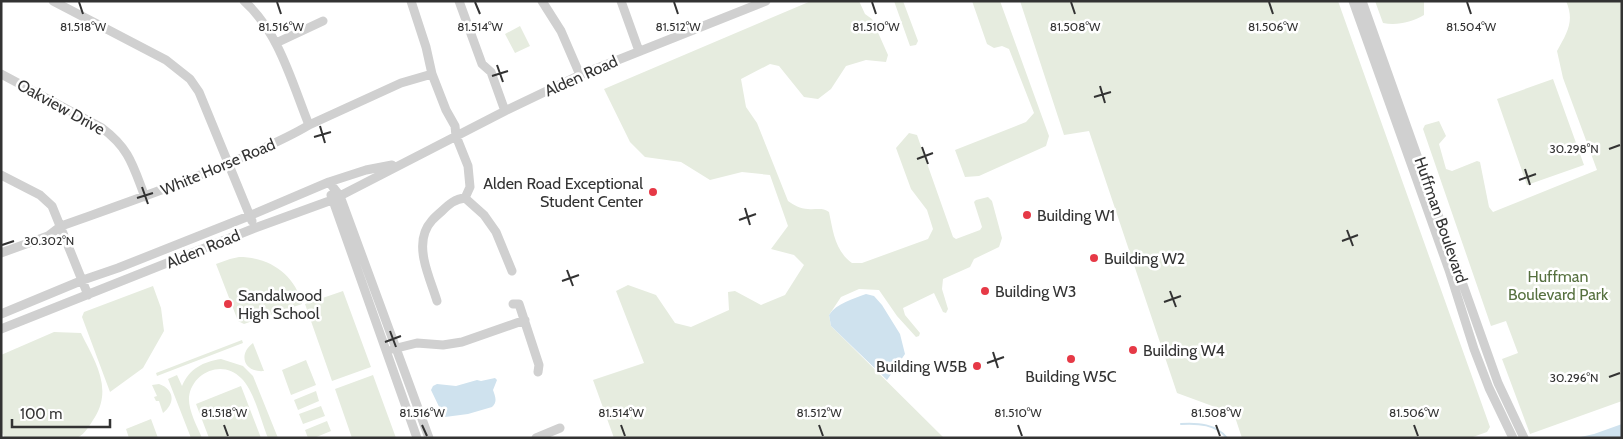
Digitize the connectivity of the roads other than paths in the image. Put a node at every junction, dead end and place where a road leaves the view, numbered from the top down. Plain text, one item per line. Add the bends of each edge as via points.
1 (54, 1) edge
2 (244, 1) edge
3 (411, 1) edge
4 (459, 1) edge
5 (542, 1) edge
6 (621, 1) edge
7 (766, 1) edge
8 (1353, 1) edge
9 (1362, 1) edge
10 (323, 21) dead end
11 (276, 43) junction
12 (639, 51) junction
13 (1, 74) edge
14 (432, 74) junction
15 (580, 75) junction
16 (506, 111) junction
17 (309, 125) junction
18 (456, 136) junction
19 (228, 164) junction
20 (402, 164) junction
21 (1, 175) edge
22 (329, 182) junction
23 (145, 197) junction
24 (336, 198) junction
25 (466, 198) junction
26 (249, 216) junction
27 (61, 226) junction
28 (255, 228) junction
29 (1, 253) edge
30 (512, 271) dead end
31 (83, 280) junction
32 (88, 295) junction
33 (436, 301) dead end
34 (513, 304) dead end
35 (1, 314) edge
36 (525, 320) junction
37 (1, 329) edge
38 (397, 348) junction
39 (386, 352) junction
40 (538, 372) dead end
41 (560, 428) dead end
42 (417, 438) edge
43 (429, 438) edge
44 (536, 438) edge
45 (1513, 438) edge
46 (1524, 438) edge

1 - 19 street via 166,60 190,79 199,92
2 - 11 street via 264,23
3 - 14 street
4 - 16 street via 482,64 492,72
5 - 15 street via 561,31
6 - 12 street
7 - 12 street, Alden Road
8 - 45 street, Huffman Boulevard via 1477,357
9 - 46 street, Huffman Boulevard via 1498,382
10 - 11 street
11 - 17 street
12 - 15 street, Alden Road
13 - 23 street, Oakview Drive via 115,138 130,159
14 - 17 street, White Horse Road via 401,83
14 - 18 street via 455,126
15 - 16 street, Alden Road
16 - 18 street, Alden Road
17 - 19 street, White Horse Road
18 - 20 street, Alden Road
18 - 25 street via 468,166 470,187
19 - 23 street, White Horse Road
19 - 26 street
20 - 22 street, Alden Road via 366,170
20 - 24 street, Alden Road
21 - 27 street via 48,201
22 - 24 street
22 - 26 street, Alden Road
23 - 27 street, White Horse Road
24 - 28 street, Alden Road
24 - 38 street
24 - 39 street
25 - 30 street via 496,232
25 - 33 street via 453,201 425,233 423,250
26 - 28 street
26 - 31 street, Alden Road
27 - 29 street, White Horse Road via 48,236
27 - 31 street
28 - 32 street, Alden Road
31 - 32 street
31 - 35 street, Alden Road
32 - 37 street, Alden Road
34 - 36 street via 519,304
36 - 38 street via 462,342 417,343
36 - 40 street via 540,365
38 - 39 street
38 - 43 street
39 - 42 street
41 - 44 street

